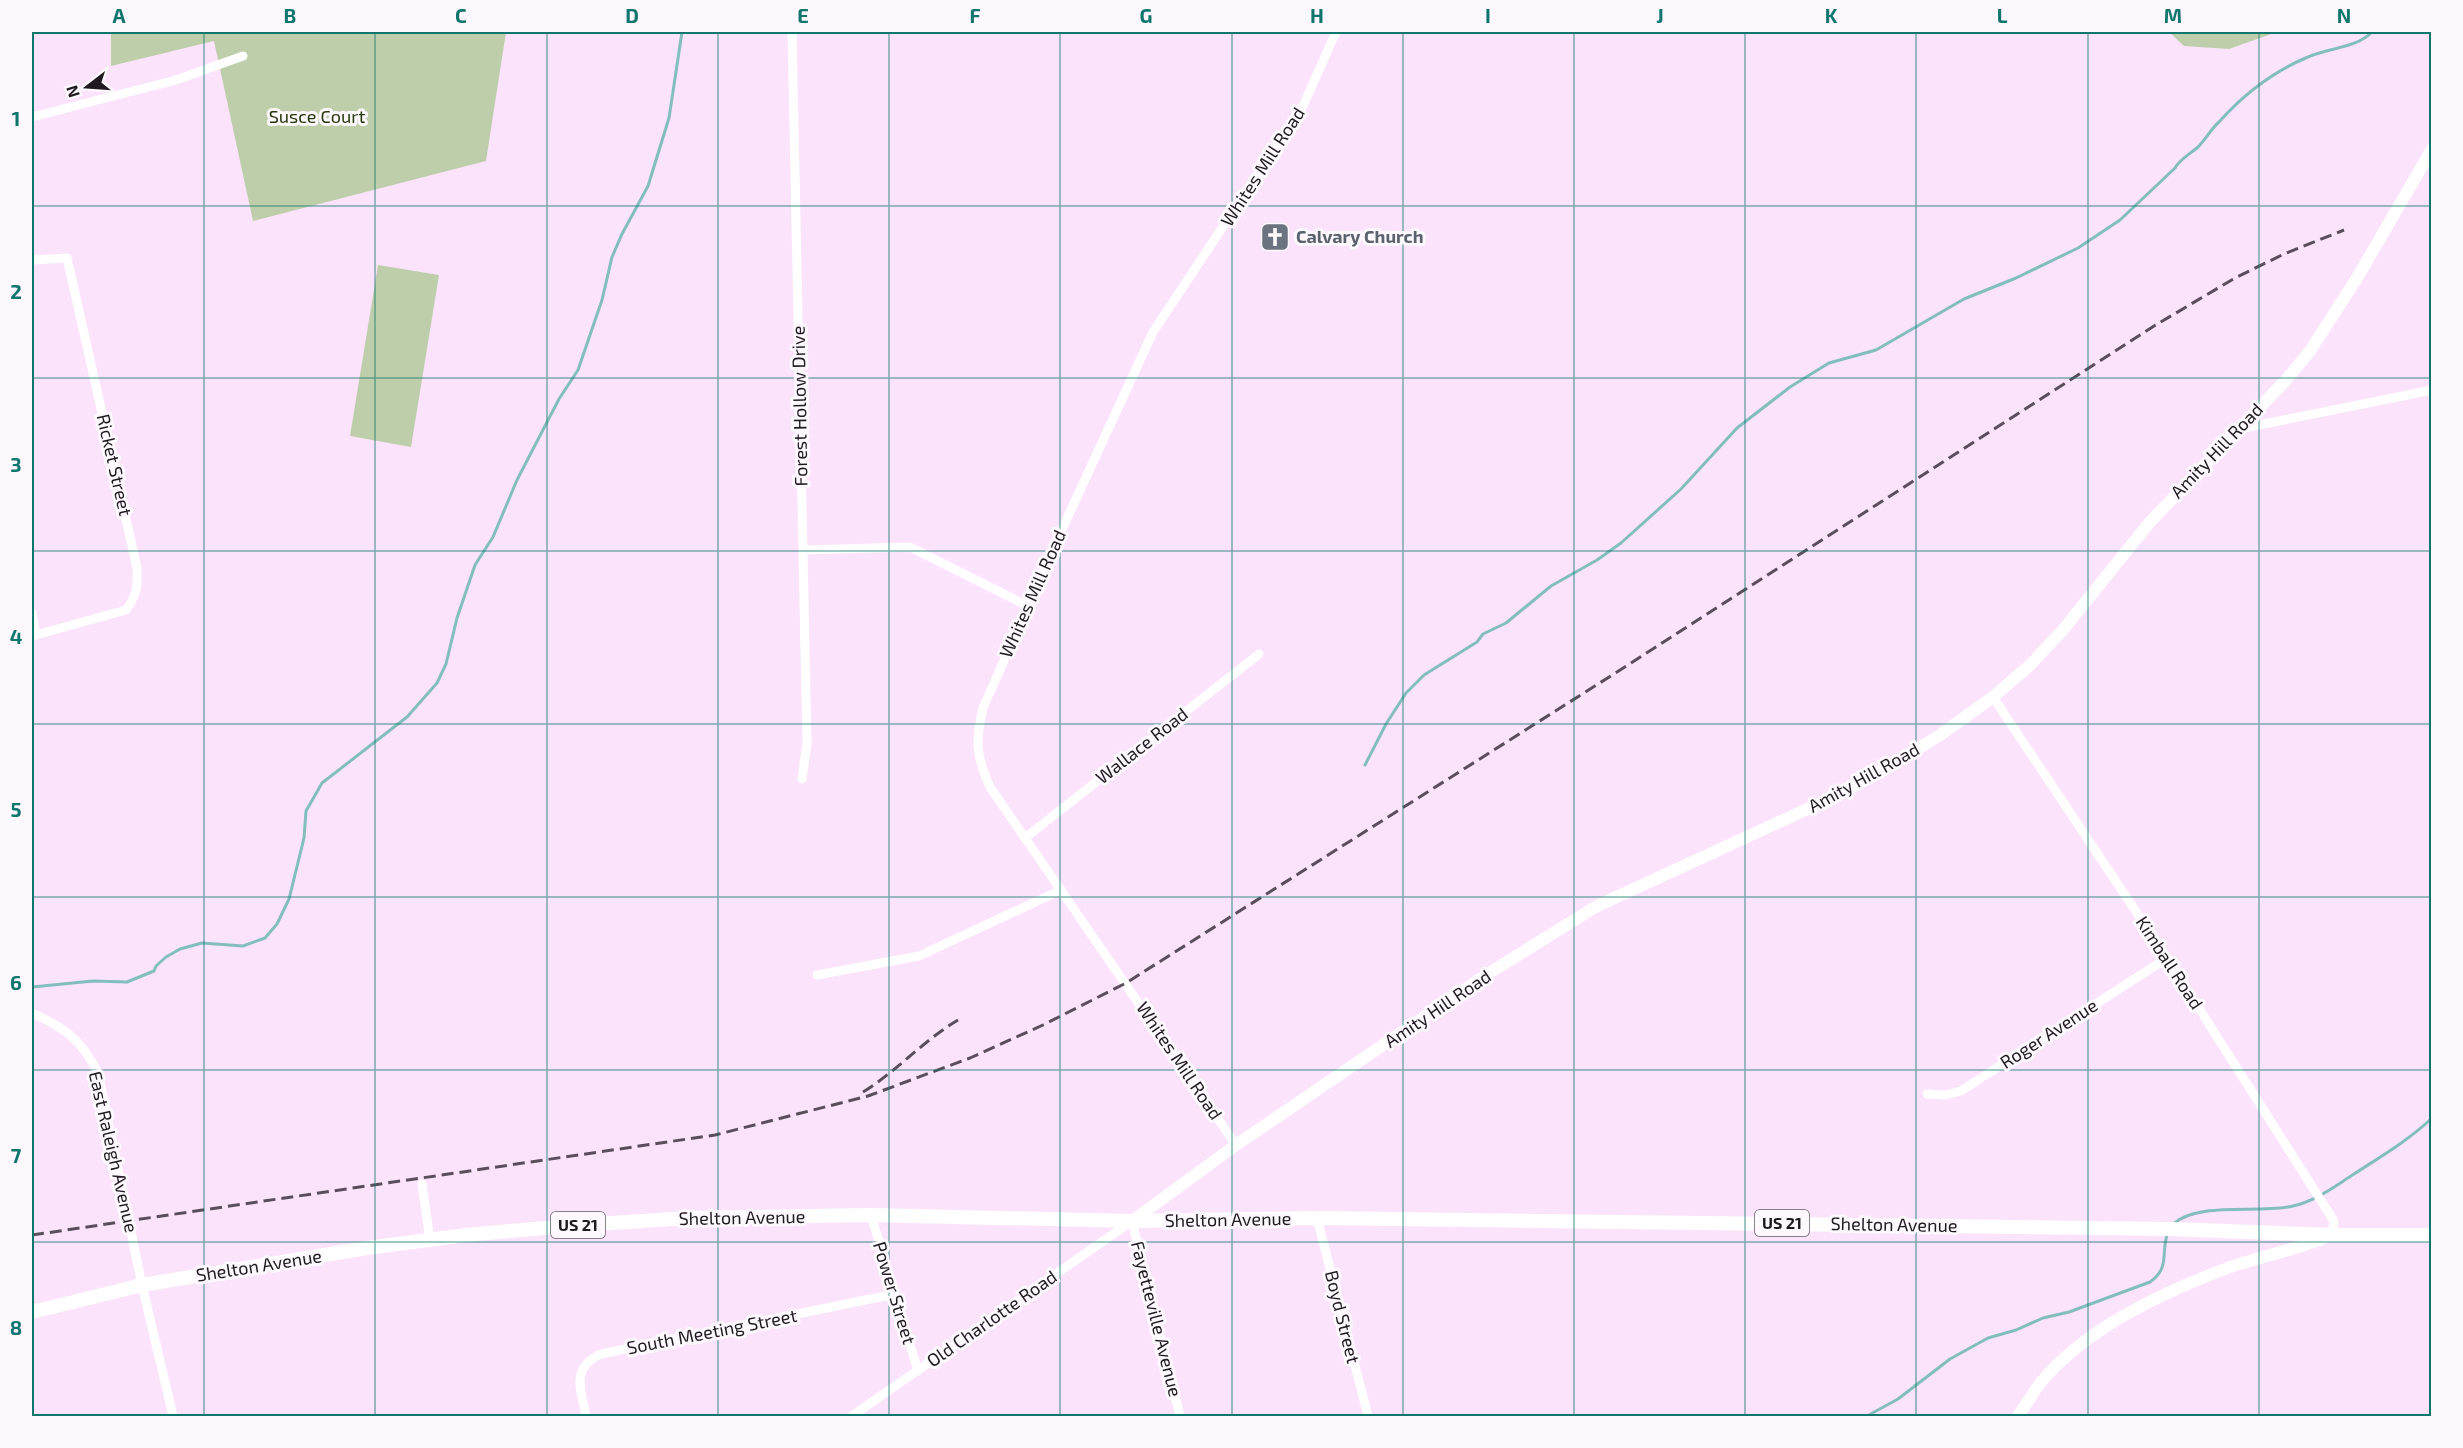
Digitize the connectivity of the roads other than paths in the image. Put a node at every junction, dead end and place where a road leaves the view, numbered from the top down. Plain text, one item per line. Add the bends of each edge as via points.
1 (792, 32) edge
2 (1336, 32) edge
3 (243, 56) dead end
4 (32, 117) edge
5 (2432, 149) edge
6 (32, 260) edge
7 (2432, 390) edge
8 (2239, 429) junction
9 (804, 550) junction
10 (1028, 606) junction
11 (32, 613) edge
12 (34, 635) edge
13 (1259, 654) dead end
14 (1994, 697) junction
15 (802, 779) dead end
16 (1026, 838) junction
17 (1061, 890) junction
18 (2167, 958) junction
19 (817, 975) dead end
20 (32, 1013) edge
21 (1927, 1094) dead end
22 (1236, 1145) junction
23 (422, 1184) dead end
24 (871, 1215) junction
25 (1317, 1218) junction
26 (1132, 1221) junction
27 (2332, 1234) junction
28 (2432, 1235) edge
29 (430, 1240) junction
30 (142, 1285) junction
31 (895, 1294) junction
32 (32, 1312) edge
33 (918, 1371) junction
34 (173, 1416) edge
35 (586, 1416) edge
36 (852, 1416) edge
37 (1180, 1416) edge
38 (1368, 1416) edge
39 (2018, 1416) edge

1 - 9 street, Forest Hollow Drive
2 - 10 street, Whites Mill Road via 1303,106 1153,332
3 - 4 street via 176,80
5 - 8 street, Amity Hill Road via 2328,326 2286,380
6 - 12 street, Ricket Street via 67,258 138,582 137,592 126,610
7 - 8 street
8 - 14 street, Amity Hill Road via 2150,522 2062,631
9 - 10 street via 910,548
9 - 15 street, Forest Hollow Drive via 807,743
10 - 16 street, Whites Mill Road via 983,708 976,735 979,762 990,787
11 - 12 street
13 - 16 street, Wallace Road
14 - 18 street, Kimball Road
14 - 22 street, Amity Hill Road via 1921,747 1825,801 1597,906 1486,975
16 - 17 street, Whites Mill Road
17 - 19 street via 919,956
17 - 22 street, Whites Mill Road
18 - 21 street, Roger Avenue via 1961,1091
18 - 27 street, Kimball Road via 2334,1221
20 - 30 street, East Raleigh Avenue via 73,1035 88,1052 98,1073
22 - 26 street, Amity Hill Road
23 - 29 street
24 - 26 main road, Shelton Avenue / US 21
24 - 29 main road, Shelton Avenue / US 21 via 688,1218
24 - 31 street, Power Street
25 - 26 main road, Shelton Avenue / US 21
25 - 27 main road, Shelton Avenue / US 21 via 2170,1228
25 - 38 street, Boyd Street
26 - 33 street, Old Charlotte Road
26 - 37 street, Fayetteville Avenue
27 - 28 main road, Shelton Avenue / US 21
27 - 39 street via 2310,1245 2223,1269 2106,1326 2042,1382
29 - 30 main road, Shelton Avenue / US 21
30 - 32 main road, Shelton Avenue / US 21
30 - 34 street, East Raleigh Avenue
31 - 33 street, Power Street
31 - 35 street, South Meeting Street via 601,1354 589,1359 581,1370 579,1383
33 - 36 street, Old Charlotte Road

